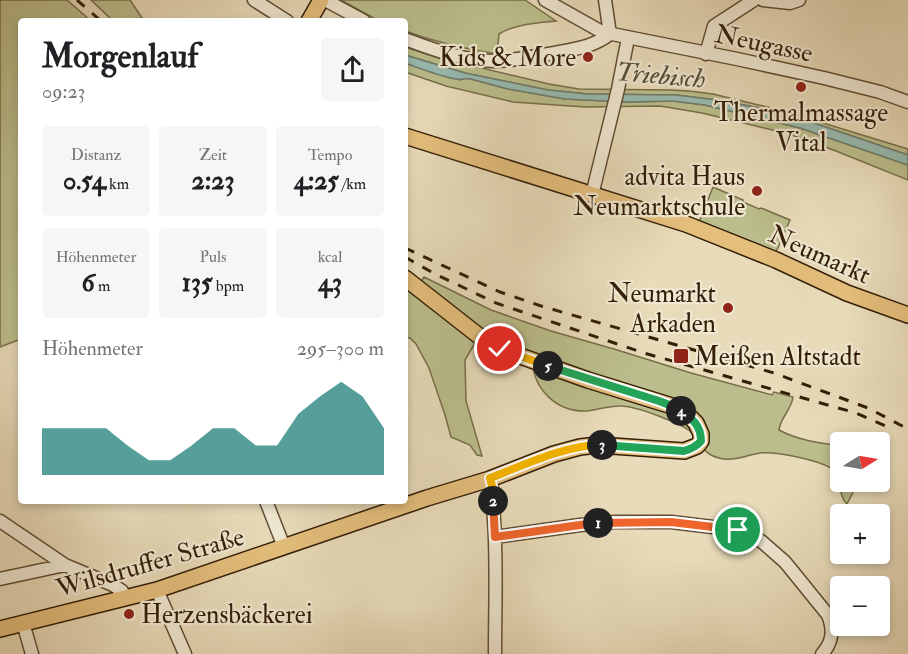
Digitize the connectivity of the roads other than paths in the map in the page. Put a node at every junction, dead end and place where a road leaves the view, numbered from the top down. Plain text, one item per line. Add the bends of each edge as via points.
1 (254, 0) edge
2 (545, 0) edge
3 (605, 0) edge
4 (754, 0) edge
5 (763, 0) edge
6 (799, 0) edge
7 (321, 2) edge
8 (282, 18) edge
9 (311, 18) edge
10 (357, 18) edge
11 (610, 34) junction
12 (628, 38) junction
13 (408, 40) edge
14 (706, 54) junction
15 (908, 102) edge
16 (408, 137) edge
17 (592, 195) junction
18 (408, 280) edge
19 (908, 315) edge
20 (490, 478) junction
21 (267, 504) edge
22 (0, 521) edge
23 (495, 537) junction
24 (284, 547) junction
25 (65, 565) junction
26 (0, 579) edge
27 (156, 590) junction
28 (124, 598) junction
29 (23, 623) junction
30 (0, 629) edge
31 (823, 653) edge
32 (32, 654) edge
33 (185, 654) edge
34 (495, 654) edge

1 - 8 street
2 - 11 street, Neugasse
3 - 11 street
4 - 14 street via 714,26
5 - 6 street
7 - 9 main road
7 - 10 street
11 - 12 street, Neugasse
11 - 13 street via 583,48 497,61 464,57
12 - 14 street, Neugasse
12 - 17 street
14 - 15 street, Neugasse via 824,78
16 - 17 main road, Neumarkt
17 - 19 main road, Neumarkt via 686,224
18 - 20 main road, Wilsdruffer Straße via 500,349 672,406 692,418 701,434 697,446 684,451 580,447
20 - 23 street
20 - 24 main road, Wilsdruffer Straße
21 - 24 street
22 - 25 street
23 - 31 street via 614,522 671,522 738,530 761,541 785,562 828,615 832,636
23 - 34 street
24 - 27 main road, Wilsdruffer Straße
25 - 26 street, Wilsdruffer Straße
25 - 28 street via 113,585
27 - 28 main road, Wilsdruffer Straße
27 - 33 street
28 - 29 main road, Wilsdruffer Straße
29 - 30 main road, Wilsdruffer Straße
29 - 32 street

